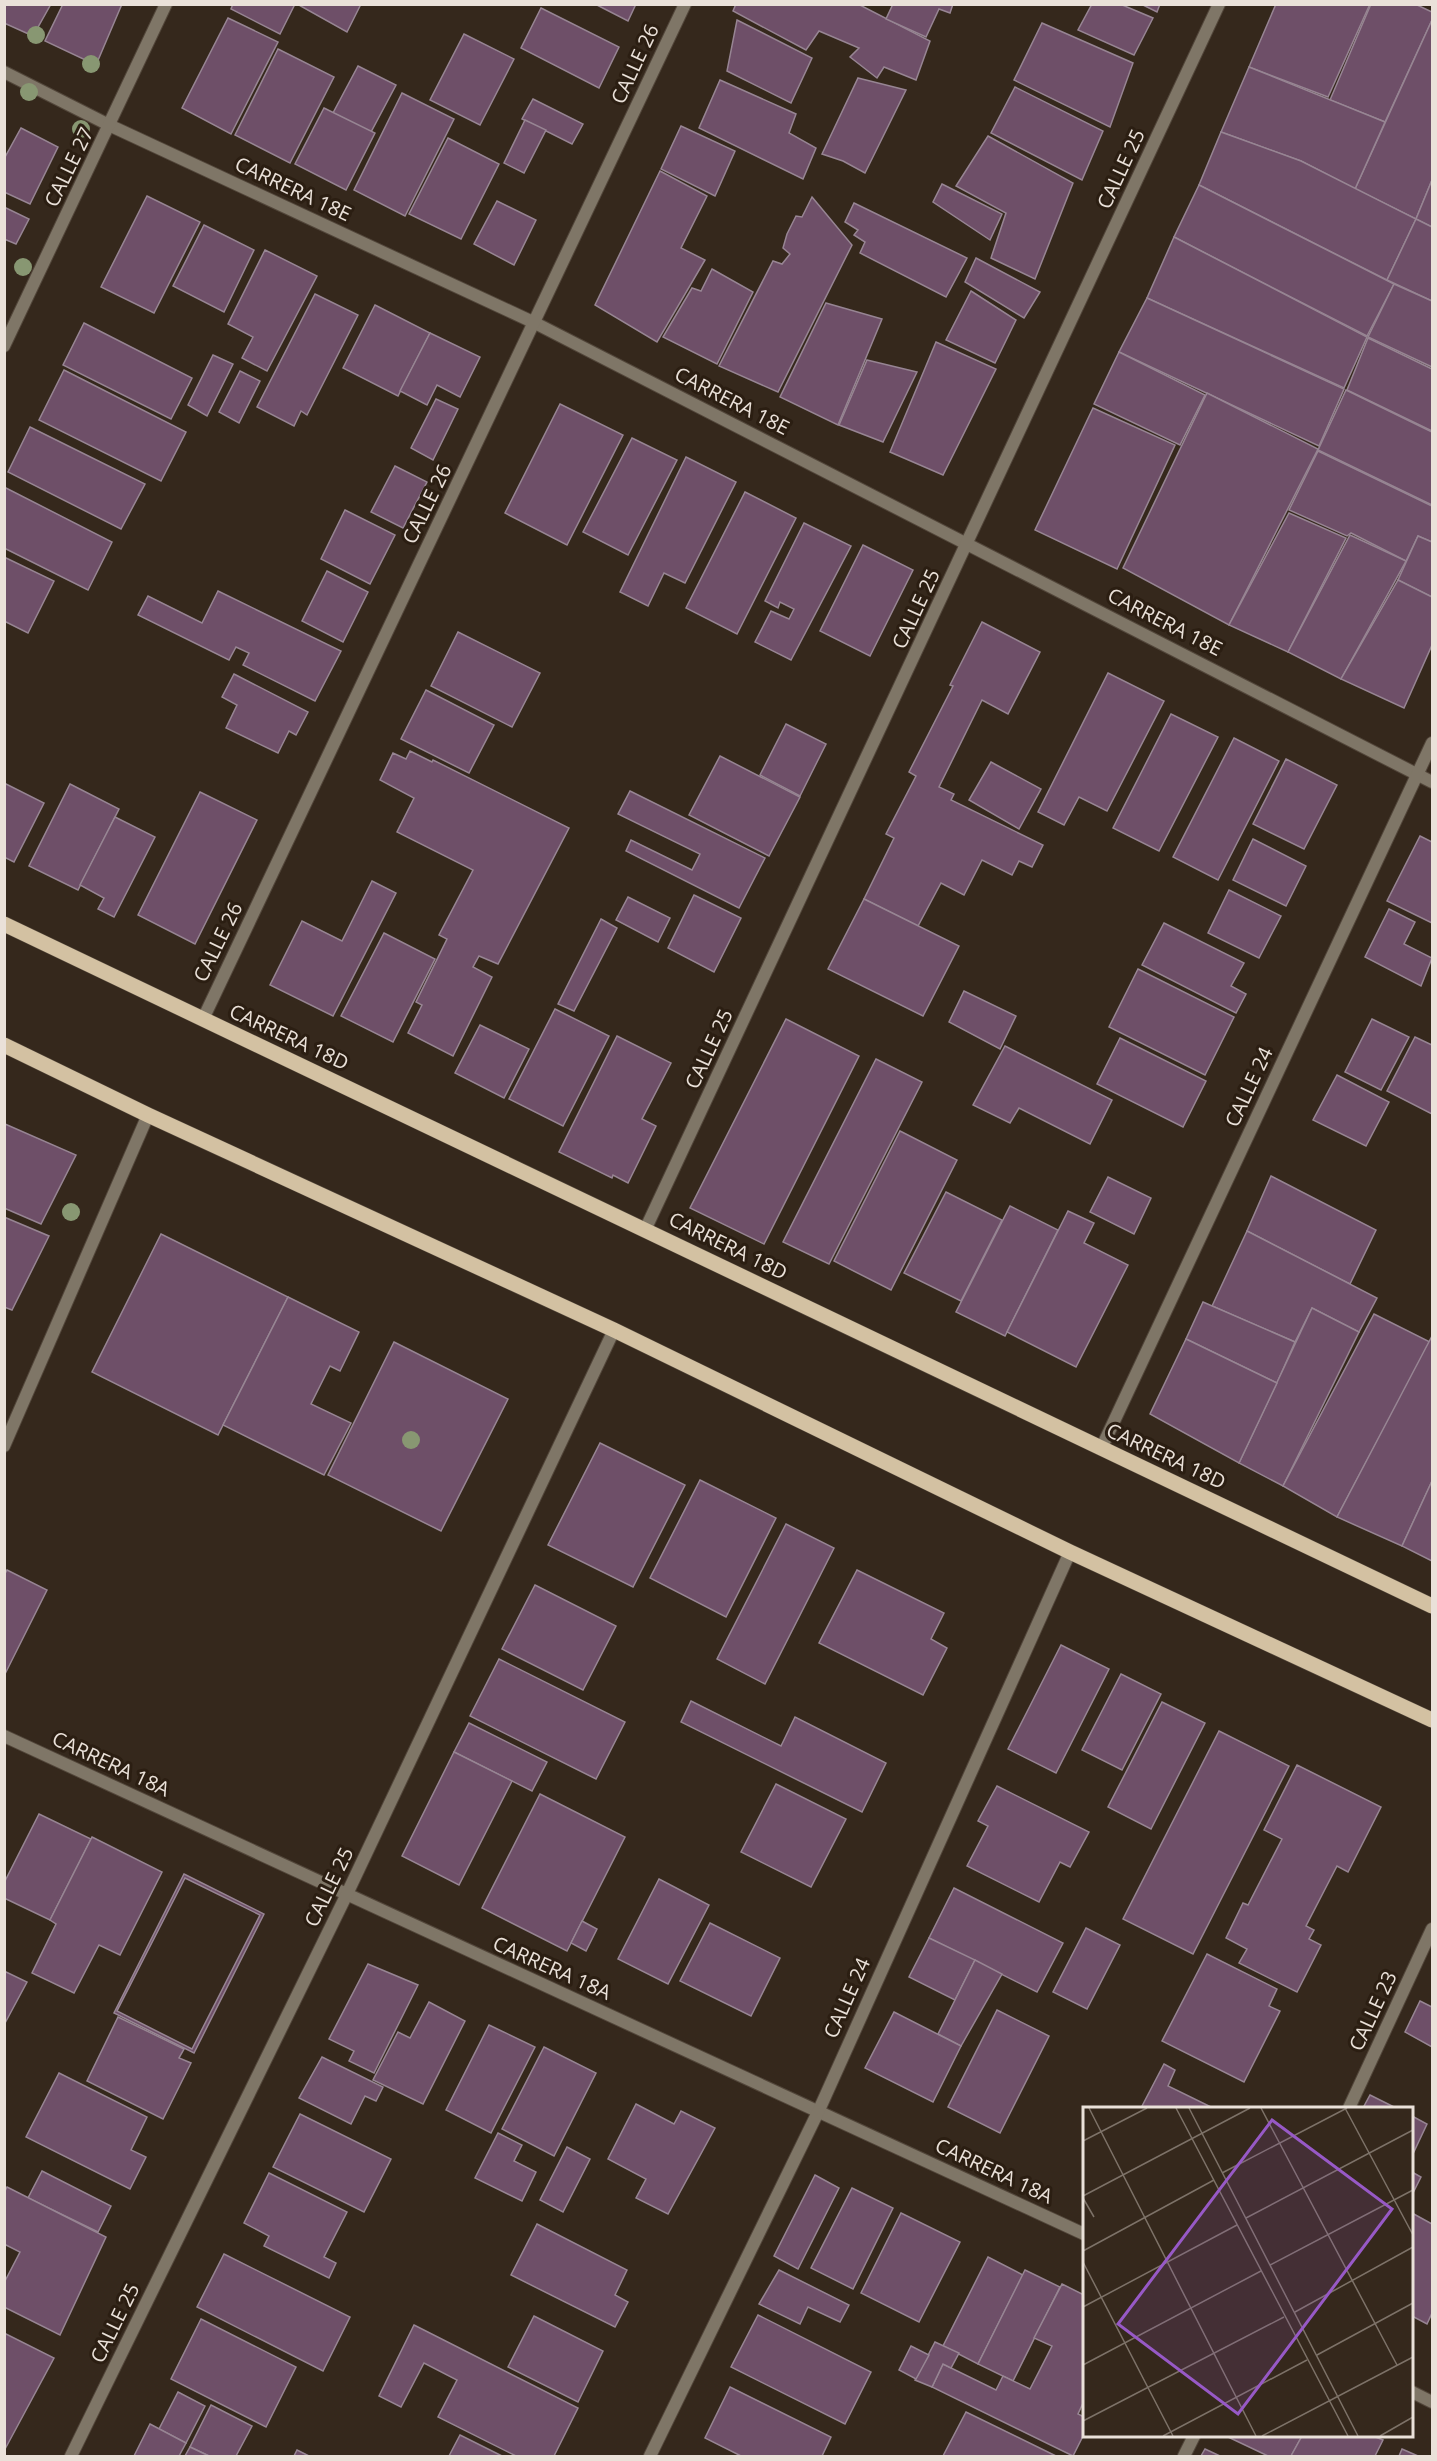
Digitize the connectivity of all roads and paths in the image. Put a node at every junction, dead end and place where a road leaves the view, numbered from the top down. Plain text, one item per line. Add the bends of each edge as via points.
1 (166, 4) edge
2 (685, 4) edge
3 (1219, 4) edge
4 (4, 72) edge
5 (111, 126) junction
6 (535, 322) junction
7 (4, 346) edge
8 (969, 543) junction
9 (1432, 742) edge
10 (1418, 775) junction
11 (1432, 782) edge
12 (4, 924) edge
13 (203, 1019) junction
14 (4, 1045) edge
15 (148, 1115) junction
16 (645, 1230) junction
17 (614, 1330) junction
18 (4, 1446) edge
19 (1101, 1449) junction
20 (1070, 1552) junction
21 (1432, 1606) edge
22 (1432, 1720) edge
23 (4, 1736) edge
24 (346, 1896) junction
25 (1432, 1929) edge
26 (1350, 2107) edge
27 (819, 2110) junction
28 (1083, 2234) edge
29 (1413, 2392) edge
30 (1432, 2402) edge
31 (1194, 2437) edge
32 (71, 2457) edge
33 (650, 2457) edge
34 (1184, 2457) edge

1 - 5 street, CALLE 27
2 - 6 street, CALLE 26
3 - 8 street, CALLE 25
4 - 5 street, CARRERA 18E
5 - 6 street, CARRERA 18E
5 - 7 street, CALLE 27
6 - 8 street, CARRERA 18E
6 - 13 street, CALLE 26
8 - 10 street, CARRERA 18E
8 - 16 street, CALLE 25
9 - 10 street, CALLE 24
10 - 11 street, CARRERA 18E
10 - 19 street, CALLE 24
12 - 13 main road, CARRERA 18D
13 - 16 main road, CARRERA 18D
14 - 15 main road
15 - 17 main road
15 - 18 street
16 - 19 main road, CARRERA 18D
17 - 20 main road
17 - 24 street, CALLE 25
19 - 21 main road, CARRERA 18D
20 - 22 main road
20 - 27 street, CALLE 24
23 - 24 street, CARRERA 18A
24 - 27 street, CARRERA 18A
24 - 32 street, CALLE 25
25 - 26 street, CALLE 23
27 - 28 street, CARRERA 18A
27 - 33 street, CALLE 24
29 - 30 street
31 - 34 street

